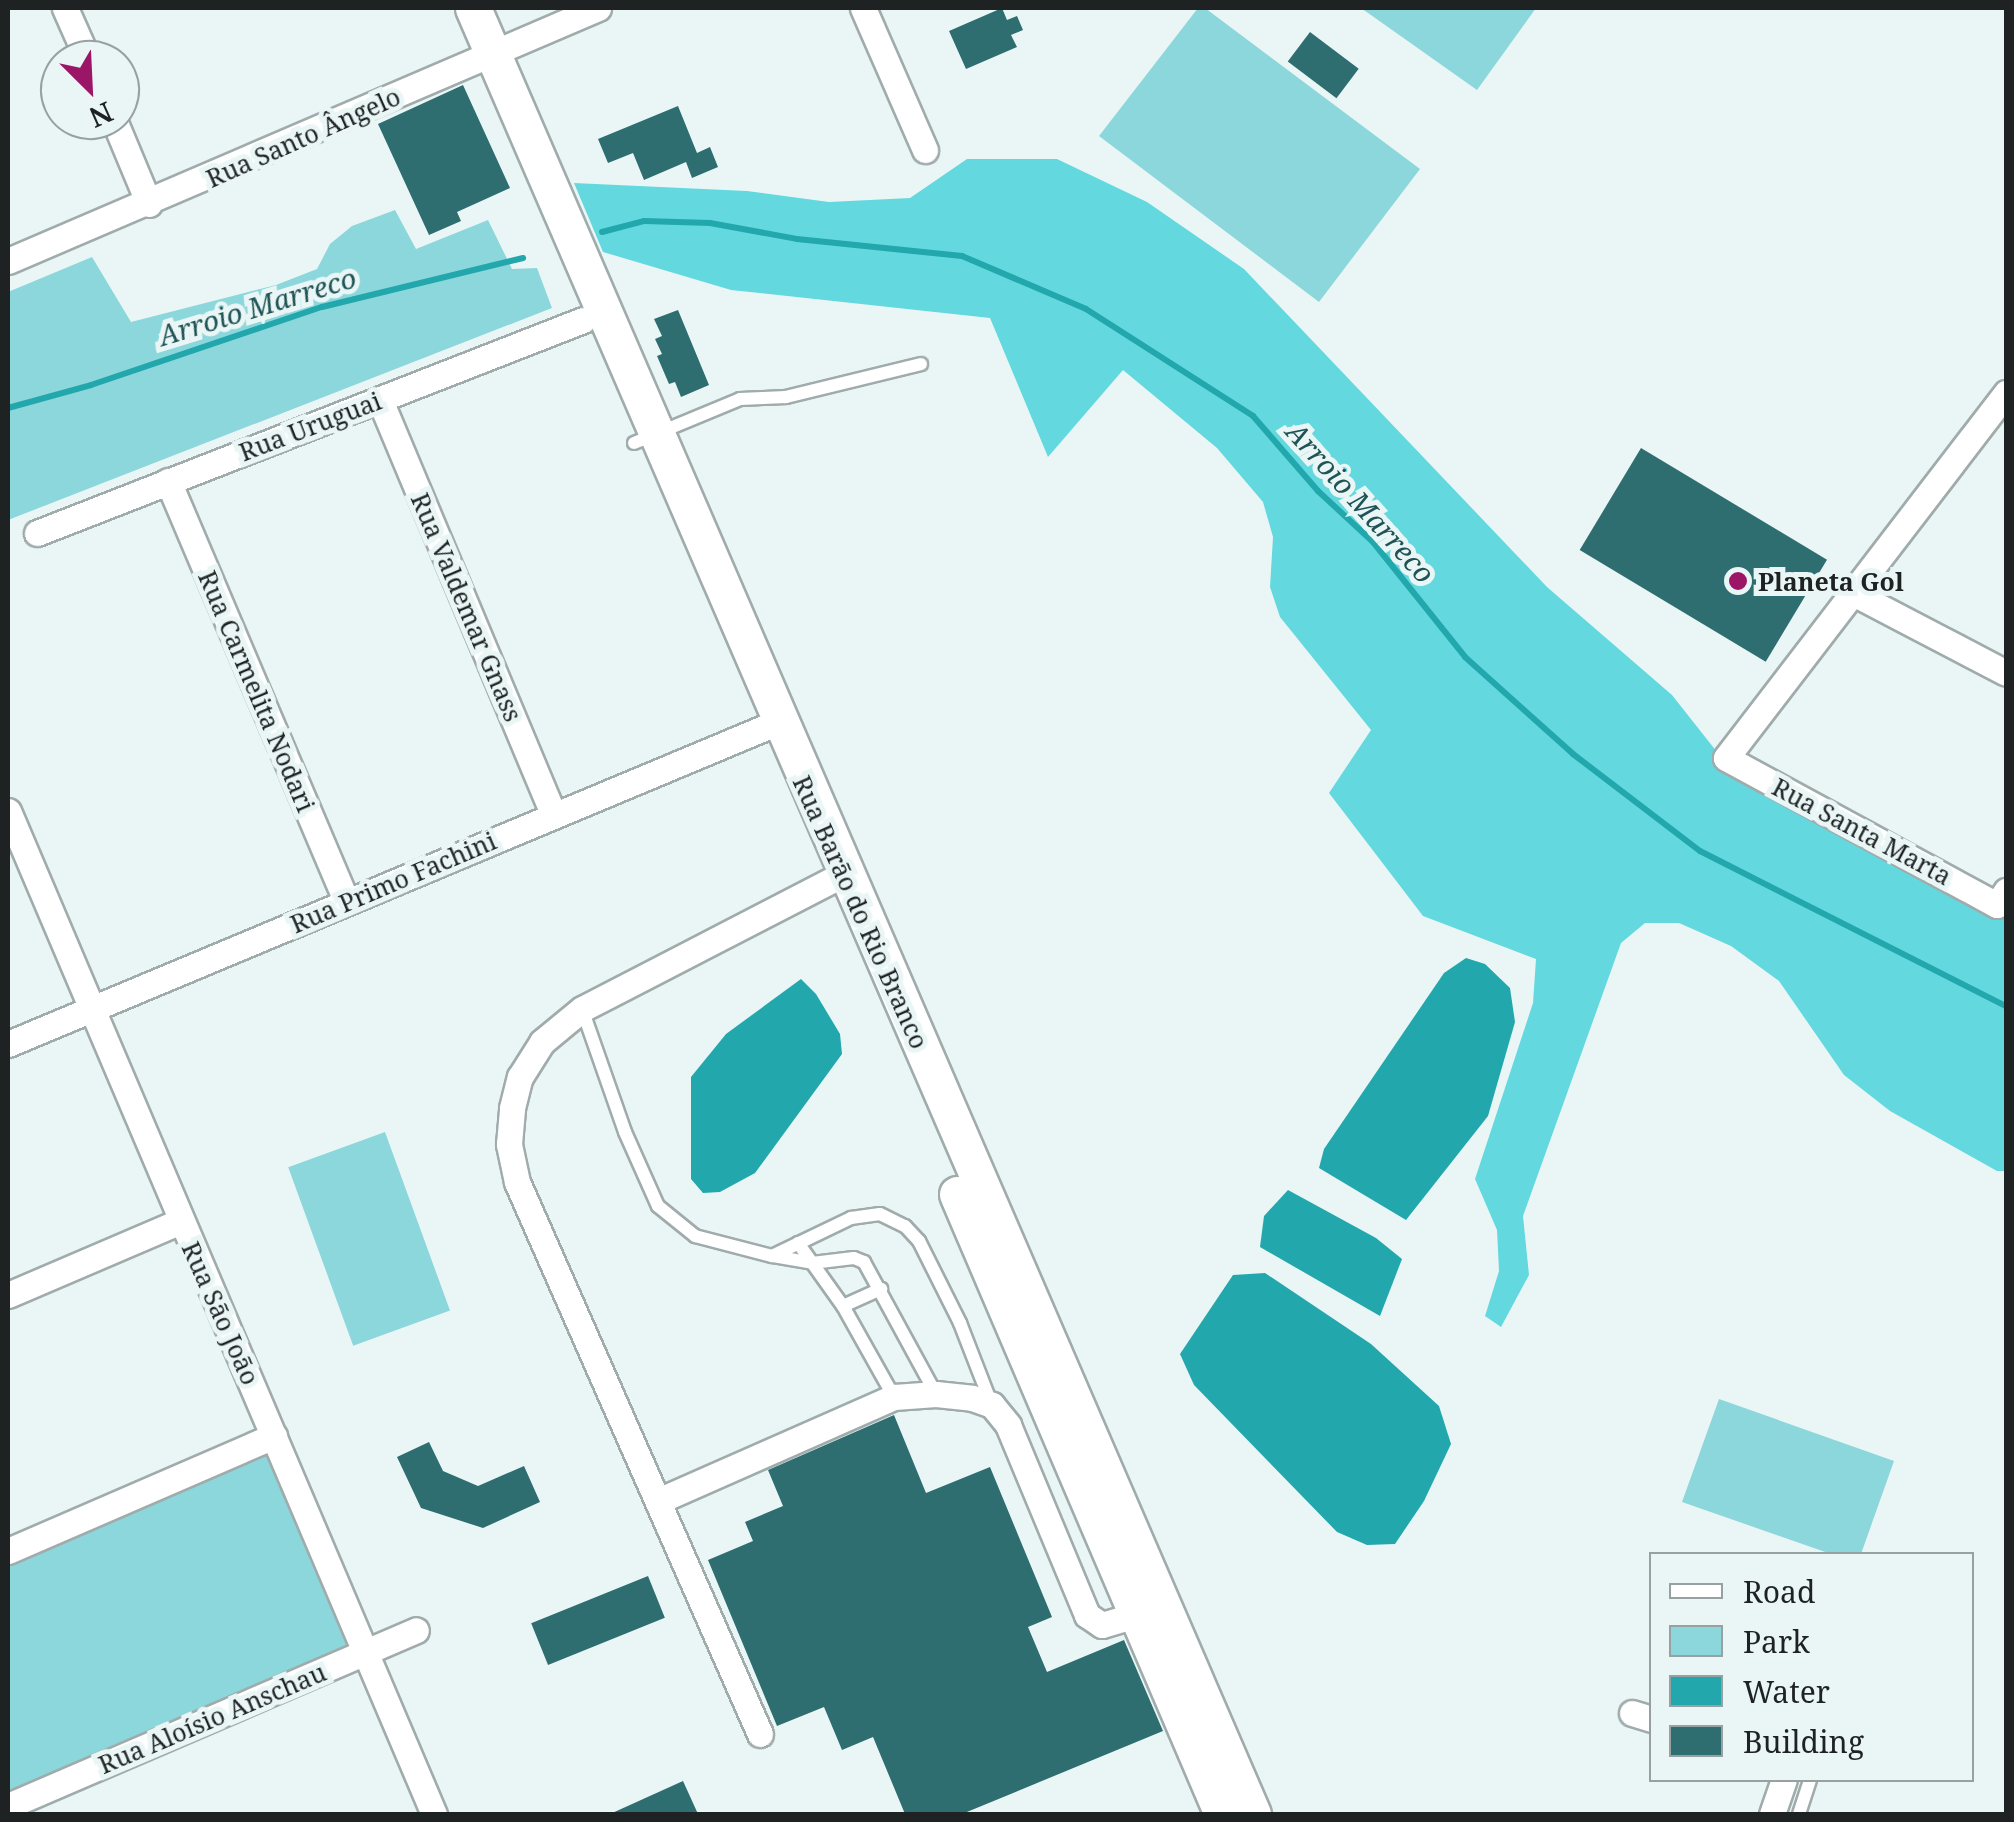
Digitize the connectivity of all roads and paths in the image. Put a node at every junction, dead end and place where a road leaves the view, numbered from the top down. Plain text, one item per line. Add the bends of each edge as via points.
1 (65, 8) edge
2 (448, 8) edge
3 (473, 8) edge
4 (598, 8) edge
5 (863, 8) edge
6 (79, 40) edge
7 (482, 59) junction
8 (123, 140) edge
9 (925, 150) dead end
10 (535, 183) junction
11 (150, 204) junction
12 (8, 261) edge
13 (583, 320) junction
14 (920, 364) dead end
15 (380, 400) junction
16 (2003, 404) edge
17 (645, 438) junction
18 (168, 481) junction
19 (37, 532) dead end
20 (1856, 594) junction
21 (2006, 673) edge
22 (768, 726) junction
23 (8, 810) edge
24 (554, 815) junction
25 (835, 878) junction
26 (2002, 898) edge
27 (346, 901) junction
28 (91, 1008) junction
29 (582, 1010) junction
30 (8, 1044) edge
31 (180, 1220) junction
32 (798, 1244) junction
33 (772, 1256) junction
34 (812, 1262) junction
35 (881, 1288) junction
36 (8, 1296) edge
37 (843, 1306) junction
38 (936, 1394) junction
39 (894, 1397) junction
40 (992, 1405) junction
41 (274, 1436) junction
42 (658, 1501) junction
43 (8, 1550) edge
44 (1150, 1610) junction
45 (416, 1630) dead end
46 (368, 1651) junction
47 (760, 1734) dead end
48 (1783, 1782) edge
49 (1809, 1782) edge
50 (8, 1806) edge
51 (434, 1814) edge
52 (1222, 1814) edge
53 (1253, 1814) edge
54 (1772, 1814) edge
55 (1798, 1814) edge

1 - 6 street
2 - 7 main road, Rua Barão do Rio Branco
3 - 7 main road, Rua Barão do Rio Branco
4 - 7 street, Rua Santo Ângelo
5 - 9 street
7 - 10 main road, Rua Barão do Rio Branco
7 - 11 street, Rua Santo Ângelo
8 - 11 street
10 - 13 main road, Rua Barão do Rio Branco
10 - 17 main road, Rua Barão do Rio Branco
11 - 12 street, Rua Santo Ângelo
13 - 15 street, Rua Uruguai
13 - 17 main road, Rua Barão do Rio Branco
14 - 17 lane via 786,397 740,399
15 - 18 street, Rua Uruguai
15 - 24 street, Rua Valdemar Gnass
16 - 20 street
17 - 22 main road, Rua Barão do Rio Branco
18 - 19 street, Rua Uruguai
18 - 27 street, Rua Carmelita Nodari
20 - 21 street
20 - 26 street, Rua Santa Marta via 1726,758
22 - 24 street, Rua Primo Fachini
22 - 25 main road, Rua Barão do Rio Branco
23 - 28 street, Rua São João
24 - 27 street, Rua Primo Fachini
25 - 29 street
25 - 44 main road, Rua Barão do Rio Branco
27 - 28 street, Rua Primo Fachini
28 - 30 street, Rua Primo Fachini
28 - 31 street, Rua São João
29 - 33 lane via 658,1206 695,1236
29 - 42 street via 542,1042 520,1077 509,1144 517,1182
31 - 36 street
31 - 41 street, Rua São João
32 - 33 lane
32 - 34 lane
32 - 40 lane via 851,1218 880,1214 905,1226 960,1323
33 - 34 lane
34 - 35 lane via 854,1258
34 - 37 lane
35 - 37 lane
35 - 38 lane
37 - 39 lane
38 - 39 street
38 - 40 street
39 - 42 street
40 - 44 street via 1008,1425 1087,1615 1102,1625
41 - 43 street
41 - 46 street, Rua São João
42 - 47 street
44 - 52 main road, Rua Barão do Rio Branco
44 - 53 main road, Rua Barão do Rio Branco
45 - 46 street, Rua Aloísio Anschau
46 - 50 street, Rua Aloísio Anschau
46 - 51 street, Rua São João
48 - 54 street
49 - 55 lane

